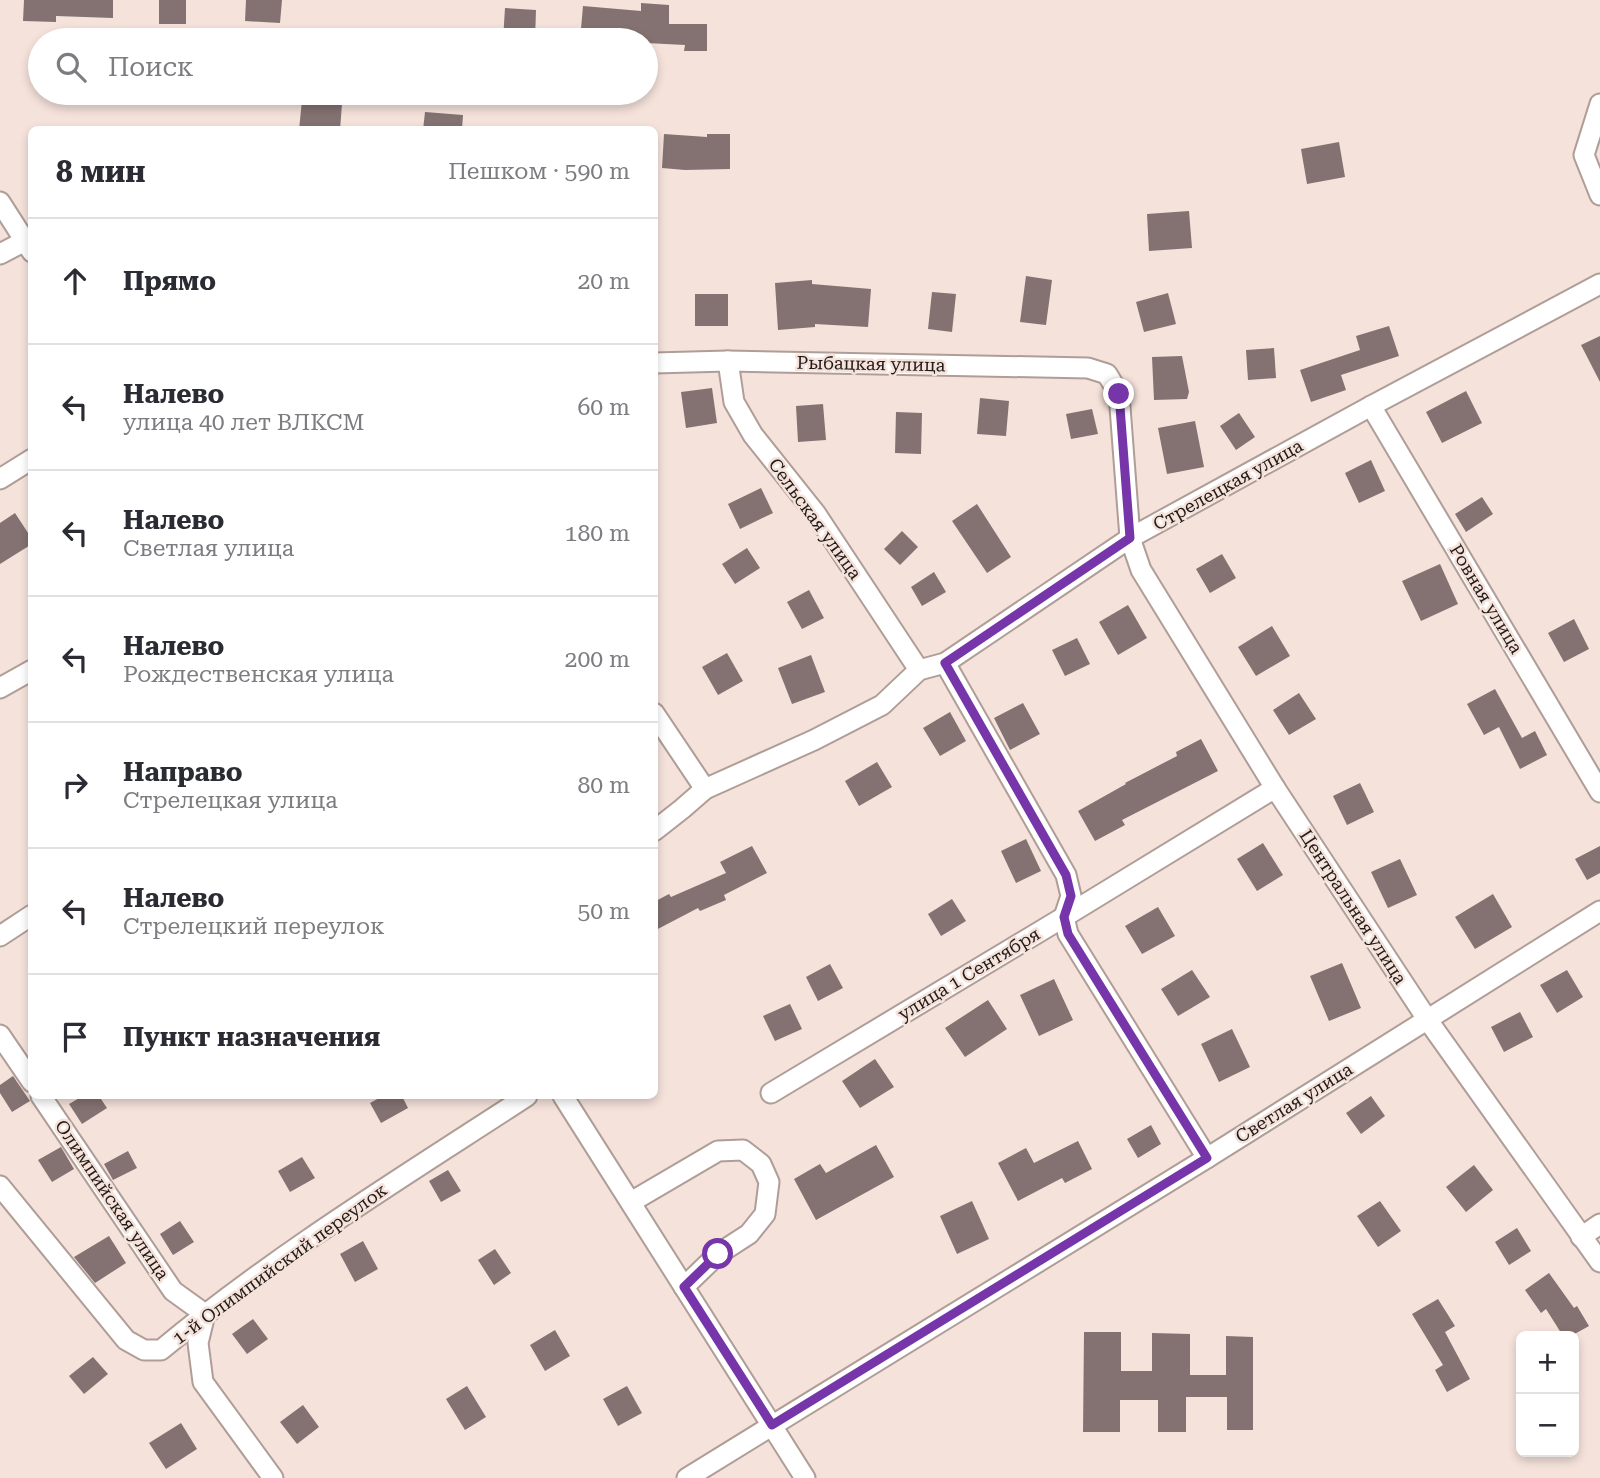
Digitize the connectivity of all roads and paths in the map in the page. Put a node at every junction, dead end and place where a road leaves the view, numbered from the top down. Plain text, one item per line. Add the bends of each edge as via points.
1 (1600, 104) edge
2 (1600, 195) edge
3 (0, 202) edge
4 (28, 246) edge
5 (0, 254) edge
6 (1600, 284) edge
7 (728, 361) junction
8 (658, 363) edge
9 (1088, 368) joint
10 (1371, 406) junction
11 (28, 462) edge
12 (0, 479) edge
13 (1130, 538) junction
14 (945, 663) junction
15 (919, 670) junction
16 (28, 672) edge
17 (0, 688) edge
18 (658, 719) edge
19 (1275, 788) junction
20 (705, 789) junction
21 (1600, 792) edge
22 (658, 828) edge
23 (1600, 911) edge
24 (1064, 917) junction
25 (28, 918) edge
26 (0, 936) edge
27 (1427, 1019) junction
28 (0, 1035) edge
29 (28, 1076) edge
30 (771, 1093) dead end
31 (43, 1099) edge
32 (522, 1099) edge
33 (565, 1099) edge
34 (1207, 1158) junction
35 (0, 1186) edge
36 (631, 1202) junction
37 (1600, 1224) edge
38 (1581, 1237) junction
39 (1600, 1262) edge
40 (684, 1287) junction
41 (205, 1314) junction
42 (772, 1425) junction
43 (273, 1478) edge
44 (687, 1478) edge
45 (805, 1478) edge

1 - 2 street via 1584,155
3 - 4 street
4 - 5 street
6 - 10 street, Стрелецкая улица
7 - 8 street, Рыбацкая улица
7 - 9 street, Рыбацкая улица
7 - 15 street, Сельская улица via 734,402 753,435 816,514
9 - 13 street, Центральная улица via 1107,374 1119,394
10 - 13 street, Стрелецкая улица
10 - 21 street, Ровная улица
11 - 12 street
13 - 14 street, Стрелецкая улица
13 - 19 street, Центральная улица via 1141,570
14 - 15 street, Стрелецкая улица
14 - 24 street via 1066,875 1071,896
15 - 20 street, Стрелецкая улица via 882,705
16 - 17 street
18 - 20 street
19 - 24 street, улица 1 Сентября
19 - 27 street, Центральная улица
20 - 22 street, Стрелецкая улица
23 - 27 street, Светлая улица
24 - 30 street, улица 1 Сентября
24 - 34 street via 1068,934
25 - 26 street
27 - 34 street, Светлая улица
27 - 38 street, Центральная улица
28 - 29 street
31 - 41 street, Олимпийская улица via 173,1291
32 - 41 street, 1-й Олимпийский переулок via 324,1229
33 - 36 street
34 - 42 street, Светлая улица
35 - 41 street, 1-й Олимпийский переулок via 127,1340 144,1350 161,1350
36 - 40 street
36 - 40 street via 718,1152 743,1150 761,1164 769,1182 765,1214 749,1234 718,1254
37 - 38 street
38 - 39 street, Центральная улица
40 - 42 street
41 - 43 street via 198,1343 203,1382
42 - 44 street, Светлая улица
42 - 45 street

